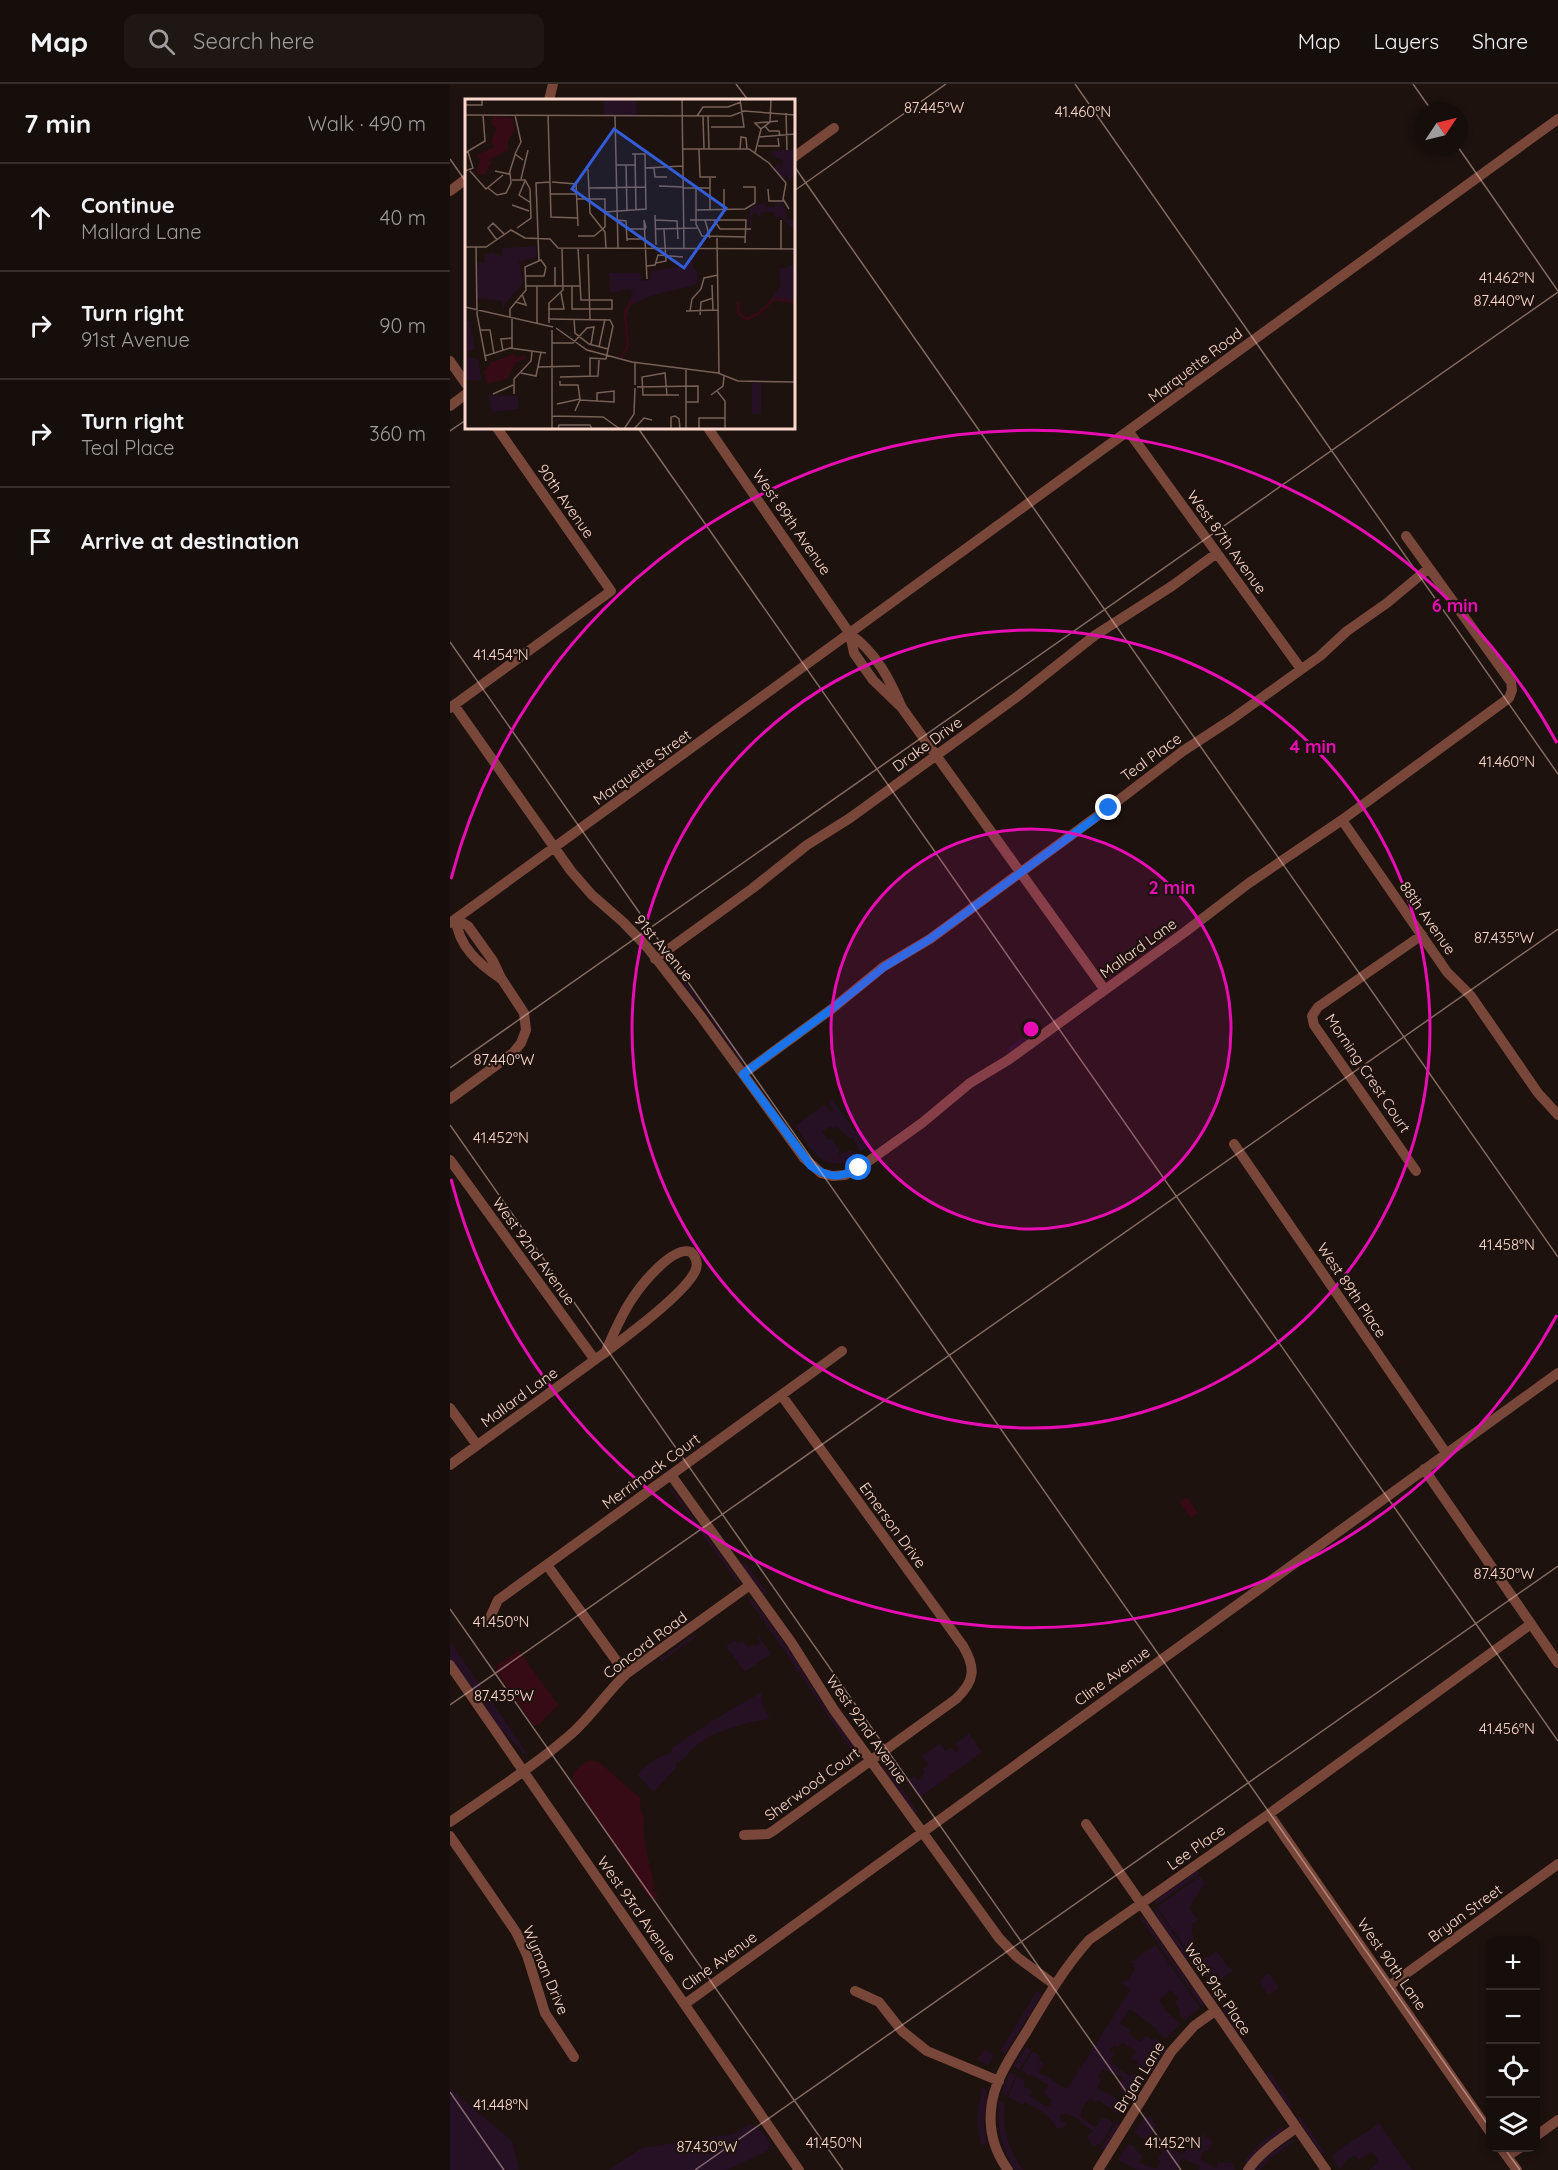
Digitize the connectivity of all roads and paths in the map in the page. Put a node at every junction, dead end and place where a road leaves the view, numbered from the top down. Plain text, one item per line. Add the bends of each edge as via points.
1 (553, 84) edge
2 (549, 99) edge
3 (1558, 119) edge
4 (834, 128) dead end
5 (795, 157) edge
6 (465, 180) edge
7 (450, 191) edge
8 (450, 361) edge
9 (465, 383) edge
10 (465, 395) edge
11 (450, 406) edge
12 (497, 429) edge
13 (709, 429) edge
14 (1129, 432) junction
15 (1406, 536) dead end
16 (1217, 553) junction
17 (1428, 567) junction
18 (850, 634) junction
19 (1301, 669) junction
20 (452, 707) edge
21 (936, 756) junction
22 (1342, 820) junction
23 (554, 849) junction
24 (1020, 873) junction
25 (453, 921) edge
26 (1422, 935) junction
27 (655, 959) junction
28 (1105, 990) junction
29 (743, 1074) junction
30 (450, 1099) edge
31 (1558, 1115) edge
32 (1234, 1144) dead end
33 (450, 1160) edge
34 (1416, 1171) dead end
35 (832, 1176) joint
36 (842, 1351) dead end
37 (605, 1353) junction
38 (595, 1360) junction
39 (1558, 1373) edge
40 (782, 1396) junction
41 (450, 1407) edge
42 (477, 1445) junction
43 (1446, 1453) junction
44 (450, 1465) edge
45 (1424, 1469) junction
46 (671, 1475) junction
47 (547, 1565) junction
48 (750, 1585) junction
49 (488, 1622) dead end
50 (1531, 1624) junction
51 (1558, 1663) edge
52 (450, 1665) edge
53 (626, 1674) junction
54 (972, 1674) joint
55 (871, 1760) junction
56 (523, 1770) junction
57 (1269, 1814) junction
58 (450, 1822) edge
59 (1086, 1824) dead end
60 (922, 1832) junction
61 (744, 1835) dead end
62 (450, 1836) edge
63 (1558, 1864) edge
64 (1142, 1903) junction
65 (1055, 1985) junction
66 (1389, 1986) junction
67 (855, 1991) dead end
68 (684, 2004) junction
69 (1215, 2011) junction
70 (574, 2057) dead end
71 (999, 2081) junction
72 (1558, 2120) edge
73 (1486, 2125) edge
74 (1296, 2128) junction
75 (1540, 2133) edge
76 (1504, 2152) edge
77 (798, 2170) edge
78 (1008, 2170) edge
79 (1098, 2170) edge
80 (1248, 2170) edge
81 (1326, 2170) edge
82 (1517, 2170) edge

1 - 2 street
3 - 14 street, Marquette Road
4 - 5 street
6 - 7 street
8 - 9 street
10 - 11 street
12 - 20 street, 90th Avenue via 611,591
13 - 18 street, West 89th Avenue
14 - 16 street, West 87th Avenue
14 - 18 street, Marquette Road
15 - 17 street
16 - 19 street, West 87th Avenue
16 - 21 street, Drake Drive via 1094,636
17 - 19 street, Teal Place
17 - 22 street, Mallard Lane via 1506,674 1512,690 1509,698
18 - 21 street, West 89th Avenue via 865,645
18 - 23 street, Marquette Street
19 - 24 street, Teal Place via 1183,750
20 - 23 street, 91st Avenue
21 - 24 street, West 89th Avenue
21 - 27 street, Drake Drive via 807,844
22 - 26 street, 88th Avenue
22 - 28 street, Mallard Lane via 1255,878
23 - 25 street, Marquette Street
23 - 27 street, 91st Avenue via 592,895 638,937
24 - 28 street, West 89th Avenue
24 - 29 street, Teal Place via 930,939 884,967
25 - 30 street via 468,926 524,1013 526,1025 521,1043 513,1053
26 - 31 street, 88th Avenue
26 - 34 street, Morning Crest Court via 1318,1007 1312,1016 1314,1025
27 - 29 street, 91st Avenue
28 - 35 street, Mallard Lane via 1006,1062 970,1083 859,1168
29 - 35 street, 91st Avenue via 811,1166
32 - 43 street, West 89th Place
33 - 38 street, West 92nd Avenue
36 - 40 street, Merrimack Court
37 - 37 street, Mallard Lane via 631,1300 644,1283 674,1254 691,1252 697,1261 694,1274 642,1325
37 - 38 street, Mallard Lane
38 - 42 street, Mallard Lane
39 - 43 street, Cline Avenue
40 - 46 street, Merrimack Court
40 - 54 street, Emerson Drive via 963,1646
41 - 42 street
42 - 44 street, Mallard Lane
43 - 45 street, Cline Avenue
45 - 50 street
45 - 60 street, Cline Avenue
46 - 47 street, Merrimack Court
46 - 48 street, West 92nd Avenue
47 - 49 street, Merrimack Court via 498,1600
47 - 53 street
48 - 53 street, Concord Road
48 - 55 street, West 92nd Avenue
50 - 51 street
50 - 57 street, Lee Place
52 - 56 street, West 93rd Avenue
53 - 56 street, Concord Road via 572,1734
54 - 55 street, Sherwood Court via 956,1699
55 - 60 street, West 92nd Avenue
55 - 61 street, Sherwood Court via 768,1834
56 - 58 street, Concord Road
56 - 68 street, West 93rd Avenue
57 - 64 street, Lee Place
57 - 66 street, West 90th Lane
59 - 64 street, West 91st Place
60 - 65 street, West 92nd Avenue via 1006,1946
60 - 68 street, Cline Avenue
62 - 70 street, Wyman Drive via 516,1932 545,2013
63 - 66 street, Bryan Street
64 - 65 street, Lee Place via 1089,1940
64 - 69 street, West 91st Place
65 - 71 street, Lee Place
66 - 73 street, West 90th Lane
67 - 71 street via 879,2002 902,2031 927,2051
68 - 77 street, West 93rd Avenue
69 - 74 street, West 91st Place
69 - 79 street, Bryan Lane via 1194,2026 1172,2052
71 - 78 street, Lee Place via 990,2127 999,2158
72 - 75 street
74 - 80 street via 1268,2148
74 - 81 street, West 91st Place
76 - 82 street

